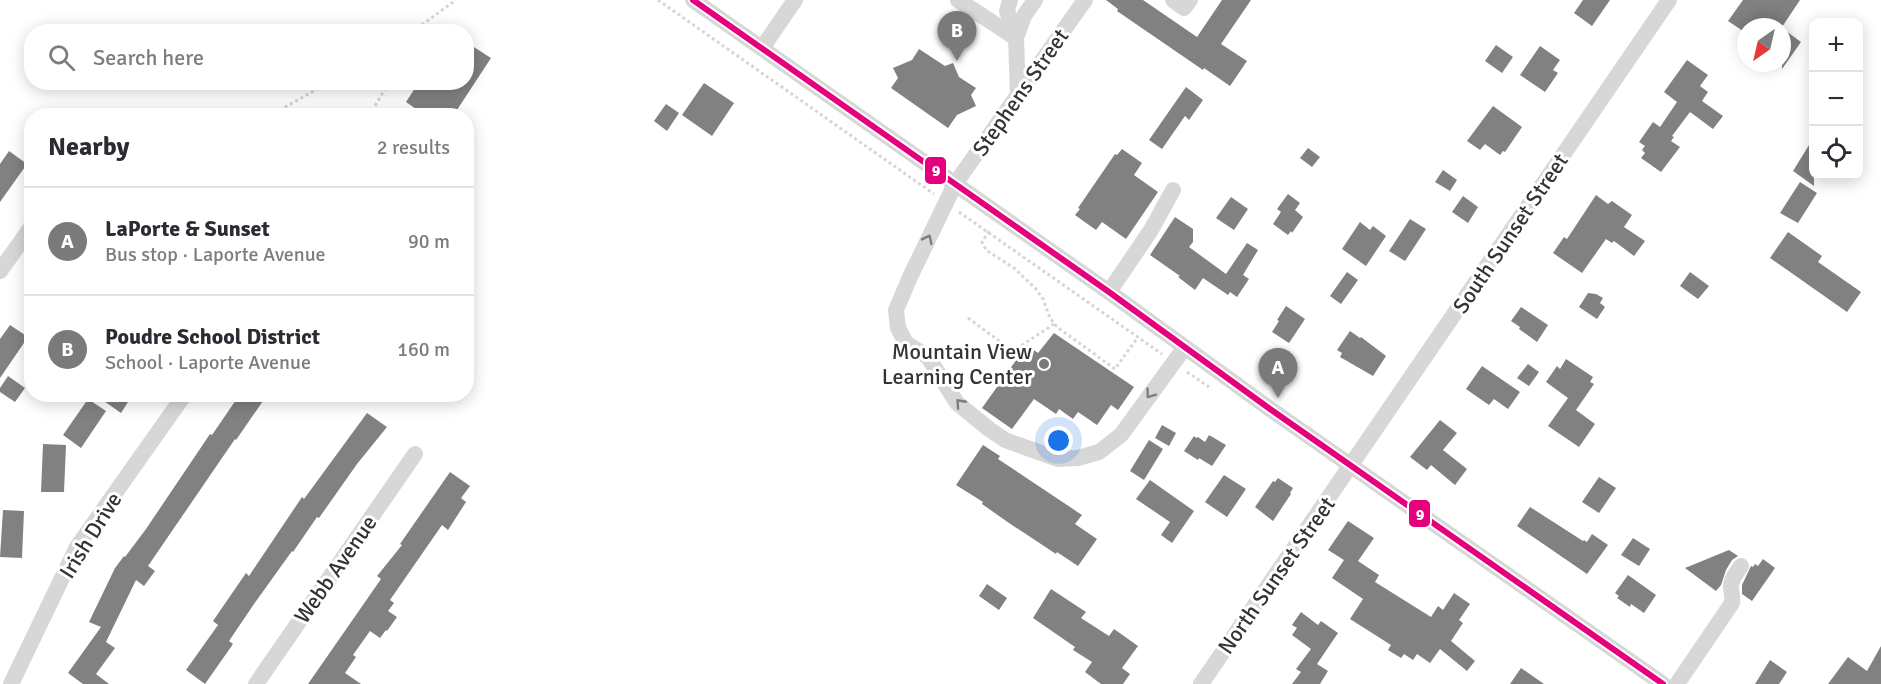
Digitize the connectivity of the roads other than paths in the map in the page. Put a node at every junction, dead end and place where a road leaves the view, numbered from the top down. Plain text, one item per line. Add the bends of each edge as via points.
1 (693, 0) edge
2 (795, 0) edge
3 (958, 0) edge
4 (1010, 0) edge
5 (1035, 0) edge
6 (1085, 0) edge
7 (1173, 0) edge
8 (1190, 0) edge
9 (1669, 0) edge
10 (1016, 38) junction
11 (762, 48) junction
12 (1018, 95) junction
13 (955, 184) junction
14 (1173, 190) dead end
15 (24, 237) edge
16 (0, 271) edge
17 (1109, 292) junction
18 (1185, 347) junction
19 (178, 402) edge
20 (415, 454) dead end
21 (1352, 466) junction
22 (1741, 566) dead end
23 (11, 684) edge
24 (256, 684) edge
25 (1201, 684) edge
26 (1663, 684) edge
27 (1677, 684) edge

1 - 11 street
2 - 11 street
3 - 10 street
4 - 10 street via 1007,11
5 - 10 street
6 - 12 street, Stephens Street
7 - 8 street via 1184,8
9 - 21 street, South Sunset Street
10 - 12 street
11 - 13 street
12 - 13 street, Stephens Street
13 - 17 street
18 -> 13 street, Stephens Street via 1121,435 1099,452 1058,459 1005,440 989,429 957,403 928,357 906,343 898,328 896,310
14 - 17 street via 1152,230
15 - 16 street
17 - 18 street
18 - 21 street
19 - 23 street, Irish Drive via 77,547
20 - 24 street, Webb Avenue
21 - 25 street, North Sunset Street
21 - 26 street
22 - 27 street via 1732,579 1732,603

